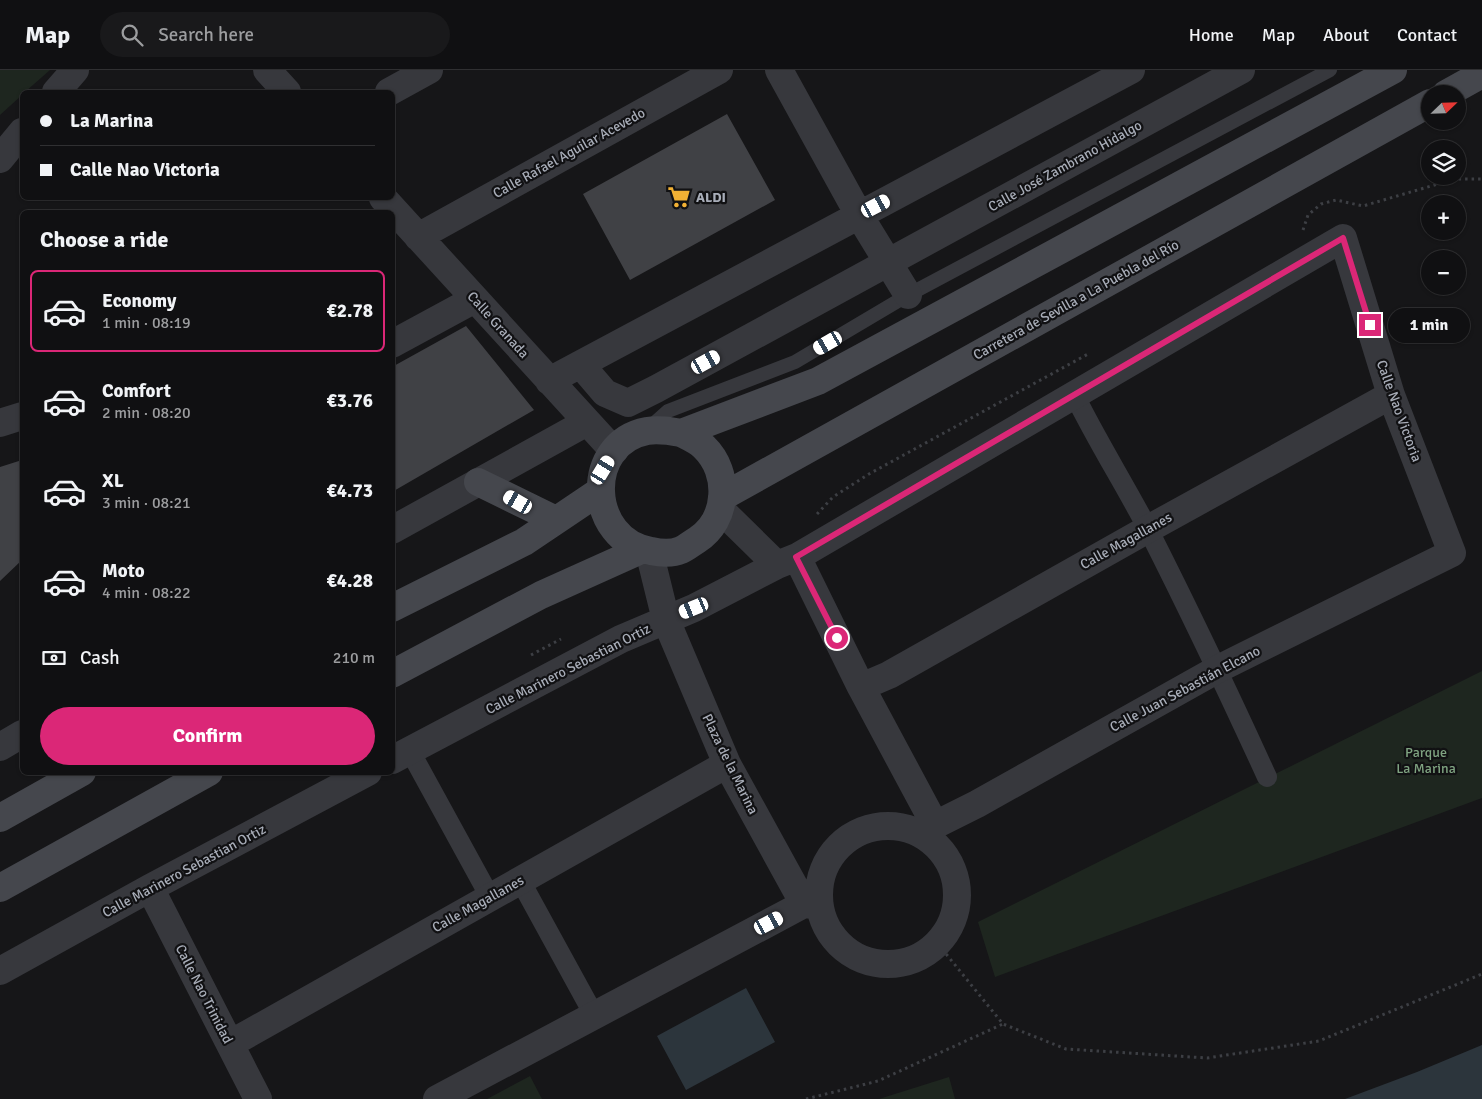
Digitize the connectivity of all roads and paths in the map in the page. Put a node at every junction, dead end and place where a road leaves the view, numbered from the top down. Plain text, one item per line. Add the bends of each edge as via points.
1 (75, 70) edge
2 (267, 70) edge
3 (429, 70) edge
4 (719, 70) edge
5 (779, 70) edge
6 (1131, 70) edge
7 (1241, 70) edge
8 (1330, 70) edge
9 (1392, 70) edge
10 (1482, 74) edge
11 (1462, 85) edge
12 (58, 90) edge
13 (285, 90) edge
14 (393, 90) edge
15 (1421, 108) edge
16 (20, 134) edge
17 (0, 159) edge
18 (1482, 179) edge
19 (385, 200) edge
20 (394, 210) edge
21 (395, 211) edge
22 (859, 215) junction
23 (1302, 233) dead end
24 (418, 237) junction
25 (1343, 238) joint
26 (888, 262) junction
27 (908, 295) junction
28 (475, 299) junction
29 (395, 342) edge
30 (1092, 352) dead end
31 (581, 365) junction
32 (549, 381) junction
33 (1074, 394) junction
34 (1392, 395) junction
35 (20, 417) edge
36 (587, 422) junction
37 (0, 423) edge
38 (645, 432) junction
39 (682, 433) junction
40 (614, 452) junction
41 (478, 482) junction
42 (600, 491) junction
43 (722, 504) junction
44 (814, 517) dead end
45 (556, 520) junction
46 (395, 528) edge
47 (1148, 529) junction
48 (645, 550) junction
49 (1452, 553) joint
50 (786, 561) junction
51 (395, 606) edge
52 (666, 620) junction
53 (565, 637) dead end
54 (530, 655) dead end
55 (1218, 669) junction
56 (395, 672) edge
57 (861, 687) junction
58 (20, 735) edge
59 (0, 747) edge
60 (401, 755) edge
61 (727, 764) junction
62 (77, 775) edge
63 (204, 775) edge
64 (362, 775) edge
65 (1267, 777) dead end
66 (0, 818) edge
67 (931, 831) junction
68 (520, 880) junction
69 (0, 888) edge
70 (150, 888) junction
71 (490, 897) junction
72 (812, 905) junction
73 (938, 944) junction
74 (0, 971) edge
75 (1482, 974) edge
76 (594, 1015) junction
77 (1003, 1024) junction
78 (230, 1044) junction
79 (258, 1099) edge
80 (437, 1099) edge
81 (806, 1099) edge

1 - 12 street
2 - 13 street
3 - 14 street
4 - 24 street, Calle Rafael Aguilar Acevedo
5 - 22 street
6 - 22 street
7 - 26 street, Calle José Zambrano Hidalgo
8 - 27 lane
9 - 39 main road via 818,381
10 - 11 main road
15 - 43 main road, Carretera de Sevilla a La Puebla del Río
16 - 17 street
18 - 23 path via 1455,179 1363,206 1336,200 1321,204 1308,215
19 - 20 street, Calle Granada
21 - 24 street, Calle Granada
22 - 26 street
22 - 31 street
24 - 28 street, Calle Granada
25 - 33 street, Calle Marinero Sebastian Ortiz
25 - 34 street, Calle Nao Victoria
26 - 27 street
26 - 31 street, Calle José Zambrano Hidalgo via 628,403 606,393
27 - 38 lane via 795,362 668,412
28 - 29 street
28 - 32 street, Calle Granada
30 - 44 path via 869,474 833,497
31 - 32 street
32 - 36 street, Calle Granada
33 - 47 street
33 - 50 street, Calle Marinero Sebastian Ortiz
34 - 47 street, Calle Magallanes
34 - 49 street, Calle Nao Victoria
35 - 37 street
36 - 40 street, Calle Granada
36 - 41 street
38 - 39 main road
38 - 40 main road via 626,441
39 - 43 main road via 704,447 717,464
40 - 42 main road via 603,470
41 - 45 main road
41 - 46 street
42 - 45 main road
42 - 48 main road via 603,512 612,528 621,538
43 - 48 main road via 706,534 680,551 662,553
43 - 50 street
45 - 51 main road via 524,542
47 - 55 street
47 - 57 street, Calle Magallanes via 889,675
48 - 52 street, Plaza de la Marina
48 - 56 main road via 541,595
49 - 55 street, Calle Juan Sebastián Elcano
50 - 52 street, Calle Marinero Sebastian Ortiz
50 - 57 street
52 - 60 street, Calle Marinero Sebastian Ortiz via 622,639
52 - 61 street, Plaza de la Marina
53 - 54 path
55 - 65 street
55 - 67 street, Calle Juan Sebastián Elcano
57 - 67 street
58 - 59 street
60 - 71 street
61 - 68 street, Calle Magallanes
61 - 72 street, Plaza de la Marina
62 - 66 main road
63 - 69 main road
64 - 70 street, Calle Marinero Sebastian Ortiz
67 - 72 street via 883,825 860,831 842,843 827,861
67 - 73 street via 952,868 957,888 956,908 950,927
68 - 71 street, Calle Magallanes
68 - 76 street
70 - 74 street, Calle Marinero Sebastian Ortiz
70 - 78 street, Calle Nao Trinidad
71 - 78 street, Calle Magallanes
72 - 73 street via 839,944 857,957 878,964 907,962
72 - 76 street
73 - 77 path
75 - 77 path via 1319,1041 1207,1058 1066,1049
76 - 80 street
77 - 81 path via 878,1081
78 - 79 street, Calle Nao Trinidad

